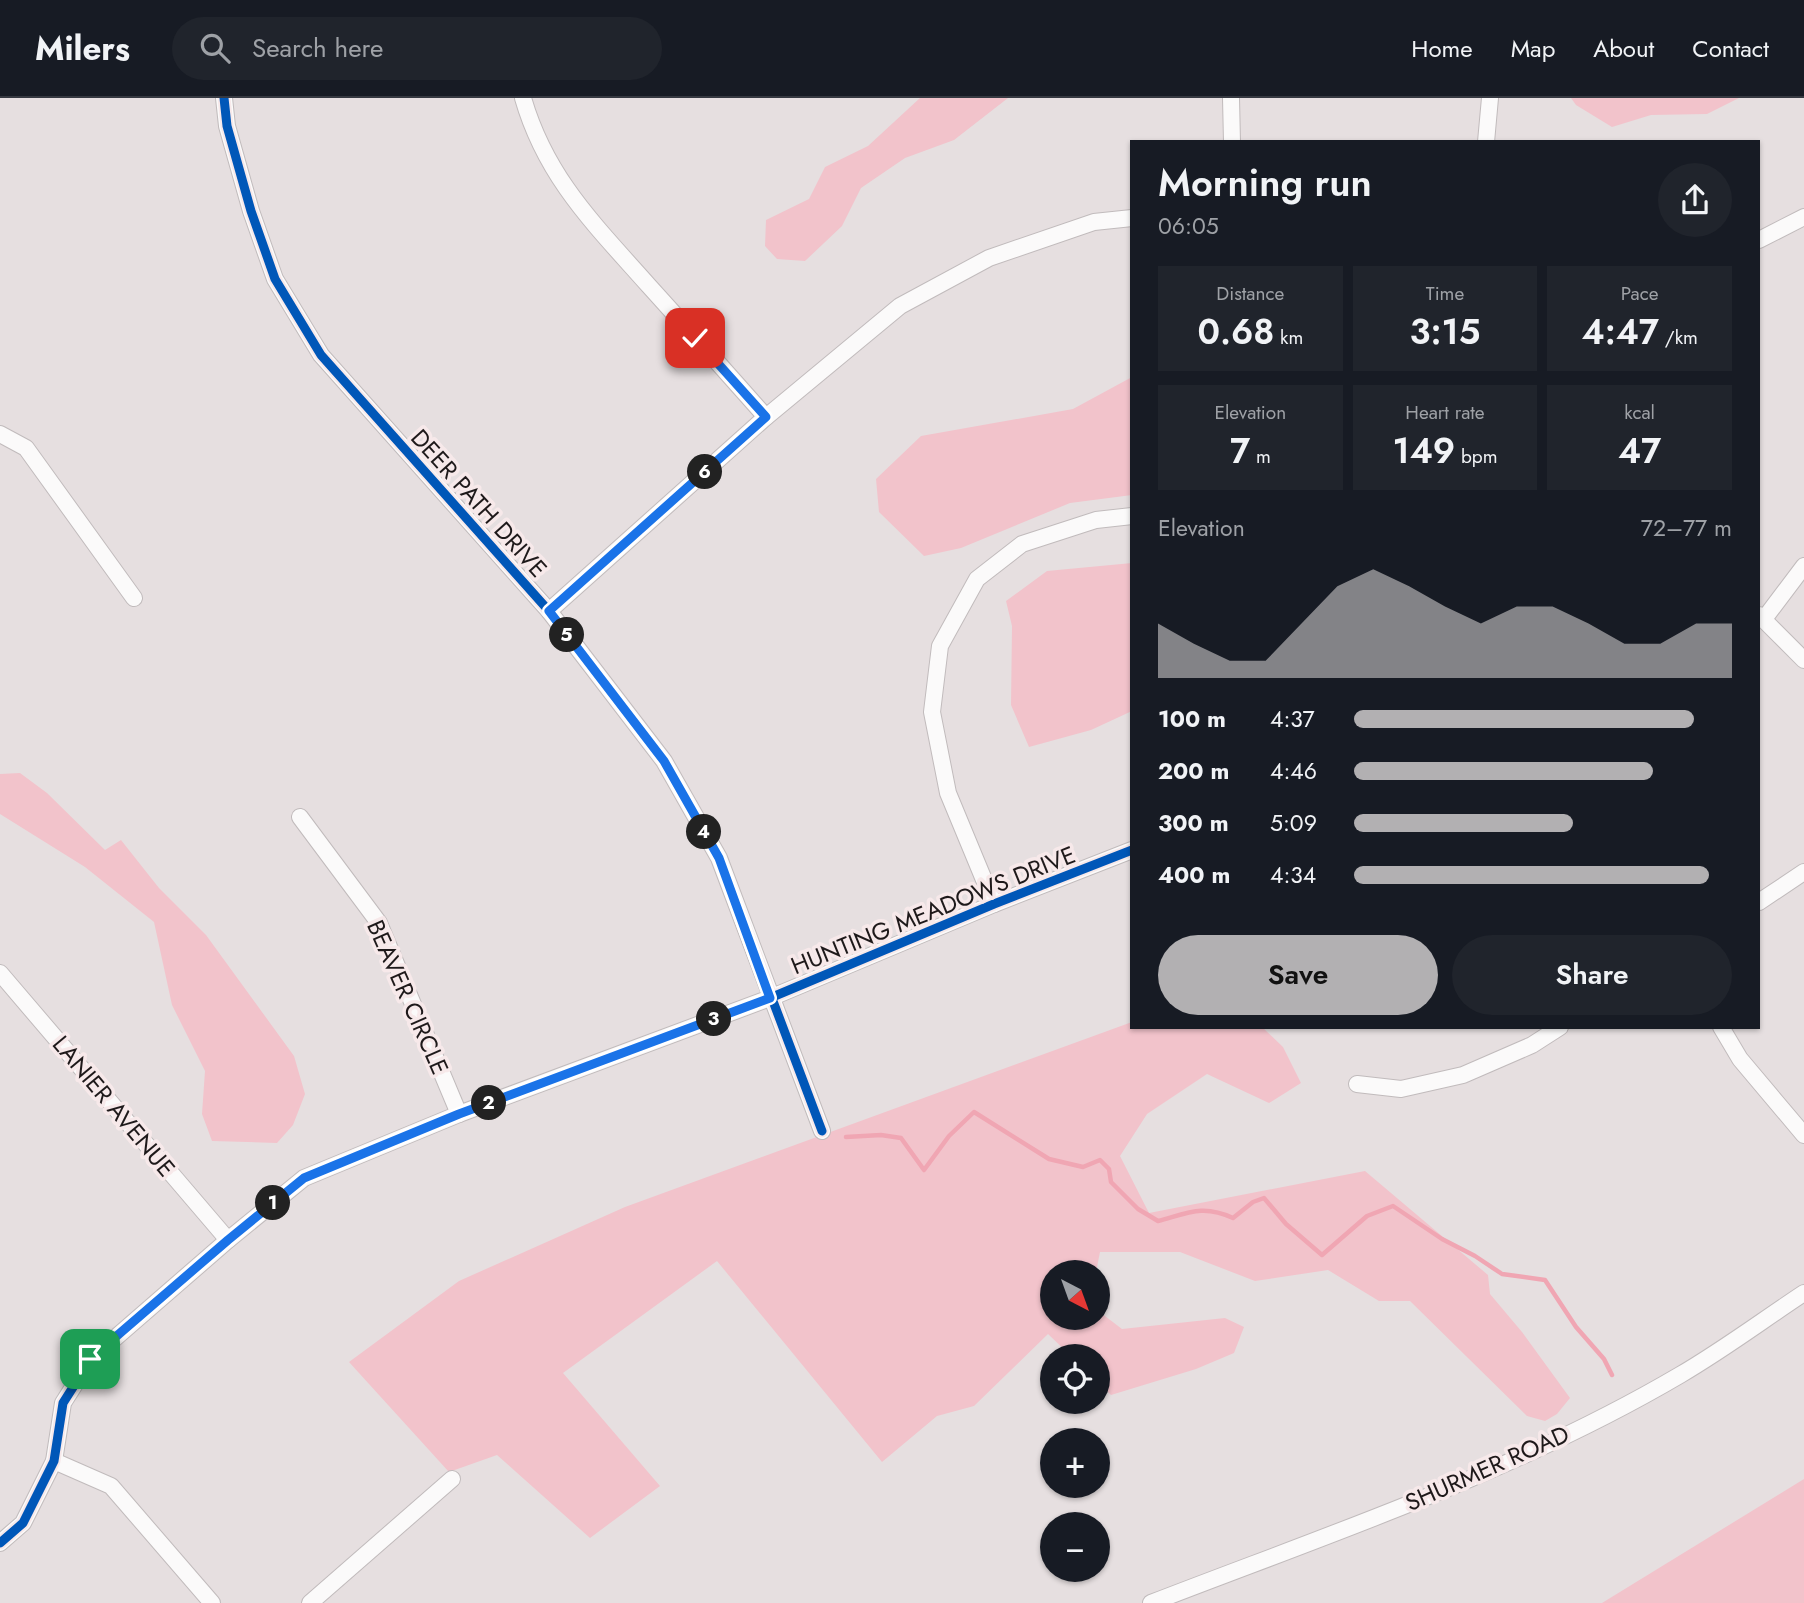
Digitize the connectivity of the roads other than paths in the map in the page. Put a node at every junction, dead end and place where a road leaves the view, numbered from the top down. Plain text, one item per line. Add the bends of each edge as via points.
1 (224, 98) edge
2 (523, 98) edge
3 (1231, 98) edge
4 (1490, 98) edge
5 (1232, 140) edge
6 (1486, 140) edge
7 (1804, 217) edge
8 (1130, 218) edge
9 (1760, 239) edge
10 (766, 417) junction
11 (0, 435) edge
12 (1130, 516) edge
13 (1804, 566) edge
14 (135, 598) dead end
15 (549, 611) junction
16 (1761, 617) edge
17 (1804, 660) edge
18 (300, 817) dead end
19 (1130, 851) edge
20 (1804, 872) edge
21 (1760, 901) edge
22 (994, 904) junction
23 (0, 973) edge
24 (770, 998) junction
25 (1557, 1029) edge
26 (1722, 1029) edge
27 (1357, 1084) dead end
28 (459, 1114) junction
29 (822, 1131) dead end
30 (1804, 1135) edge
31 (228, 1240) junction
32 (1804, 1293) edge
33 (54, 1461) junction
34 (452, 1479) dead end
35 (0, 1543) edge
36 (212, 1603) edge
37 (310, 1603) edge
38 (1151, 1603) edge

1 - 15 street, DEER PATH DRIVE via 251,211 275,279 321,355
2 - 10 street via 531,128 550,165 579,207
3 - 5 street
4 - 6 street
7 - 9 street
8 - 10 street via 1094,222 989,258 900,306
10 - 15 street
11 - 14 street via 26,448
12 - 22 street via 1096,520 1022,544 977,579 940,646 932,712 948,793
13 - 16 street
15 - 24 street, DEER PATH DRIVE via 664,761 719,858
16 - 17 street
18 - 28 street, BEAVER CIRCLE via 379,923
19 - 22 street, HUNTING MEADOWS DRIVE
20 - 21 street
22 - 24 street, HUNTING MEADOWS DRIVE
23 - 31 street, LANIER AVENUE
24 - 28 street, HUNTING MEADOWS DRIVE
24 - 29 street, DEER PATH DRIVE
25 - 27 street via 1463,1075 1401,1089
26 - 30 street via 1740,1059
28 - 31 street, HUNTING MEADOWS DRIVE via 304,1178
31 - 33 street, HUNTING MEADOWS DRIVE via 90,1359 63,1403
32 - 38 street, SHURMER ROAD via 1680,1375 1563,1436 1477,1476
33 - 35 street, HUNTING MEADOWS DRIVE via 23,1523
33 - 36 street via 111,1486
34 - 37 street

